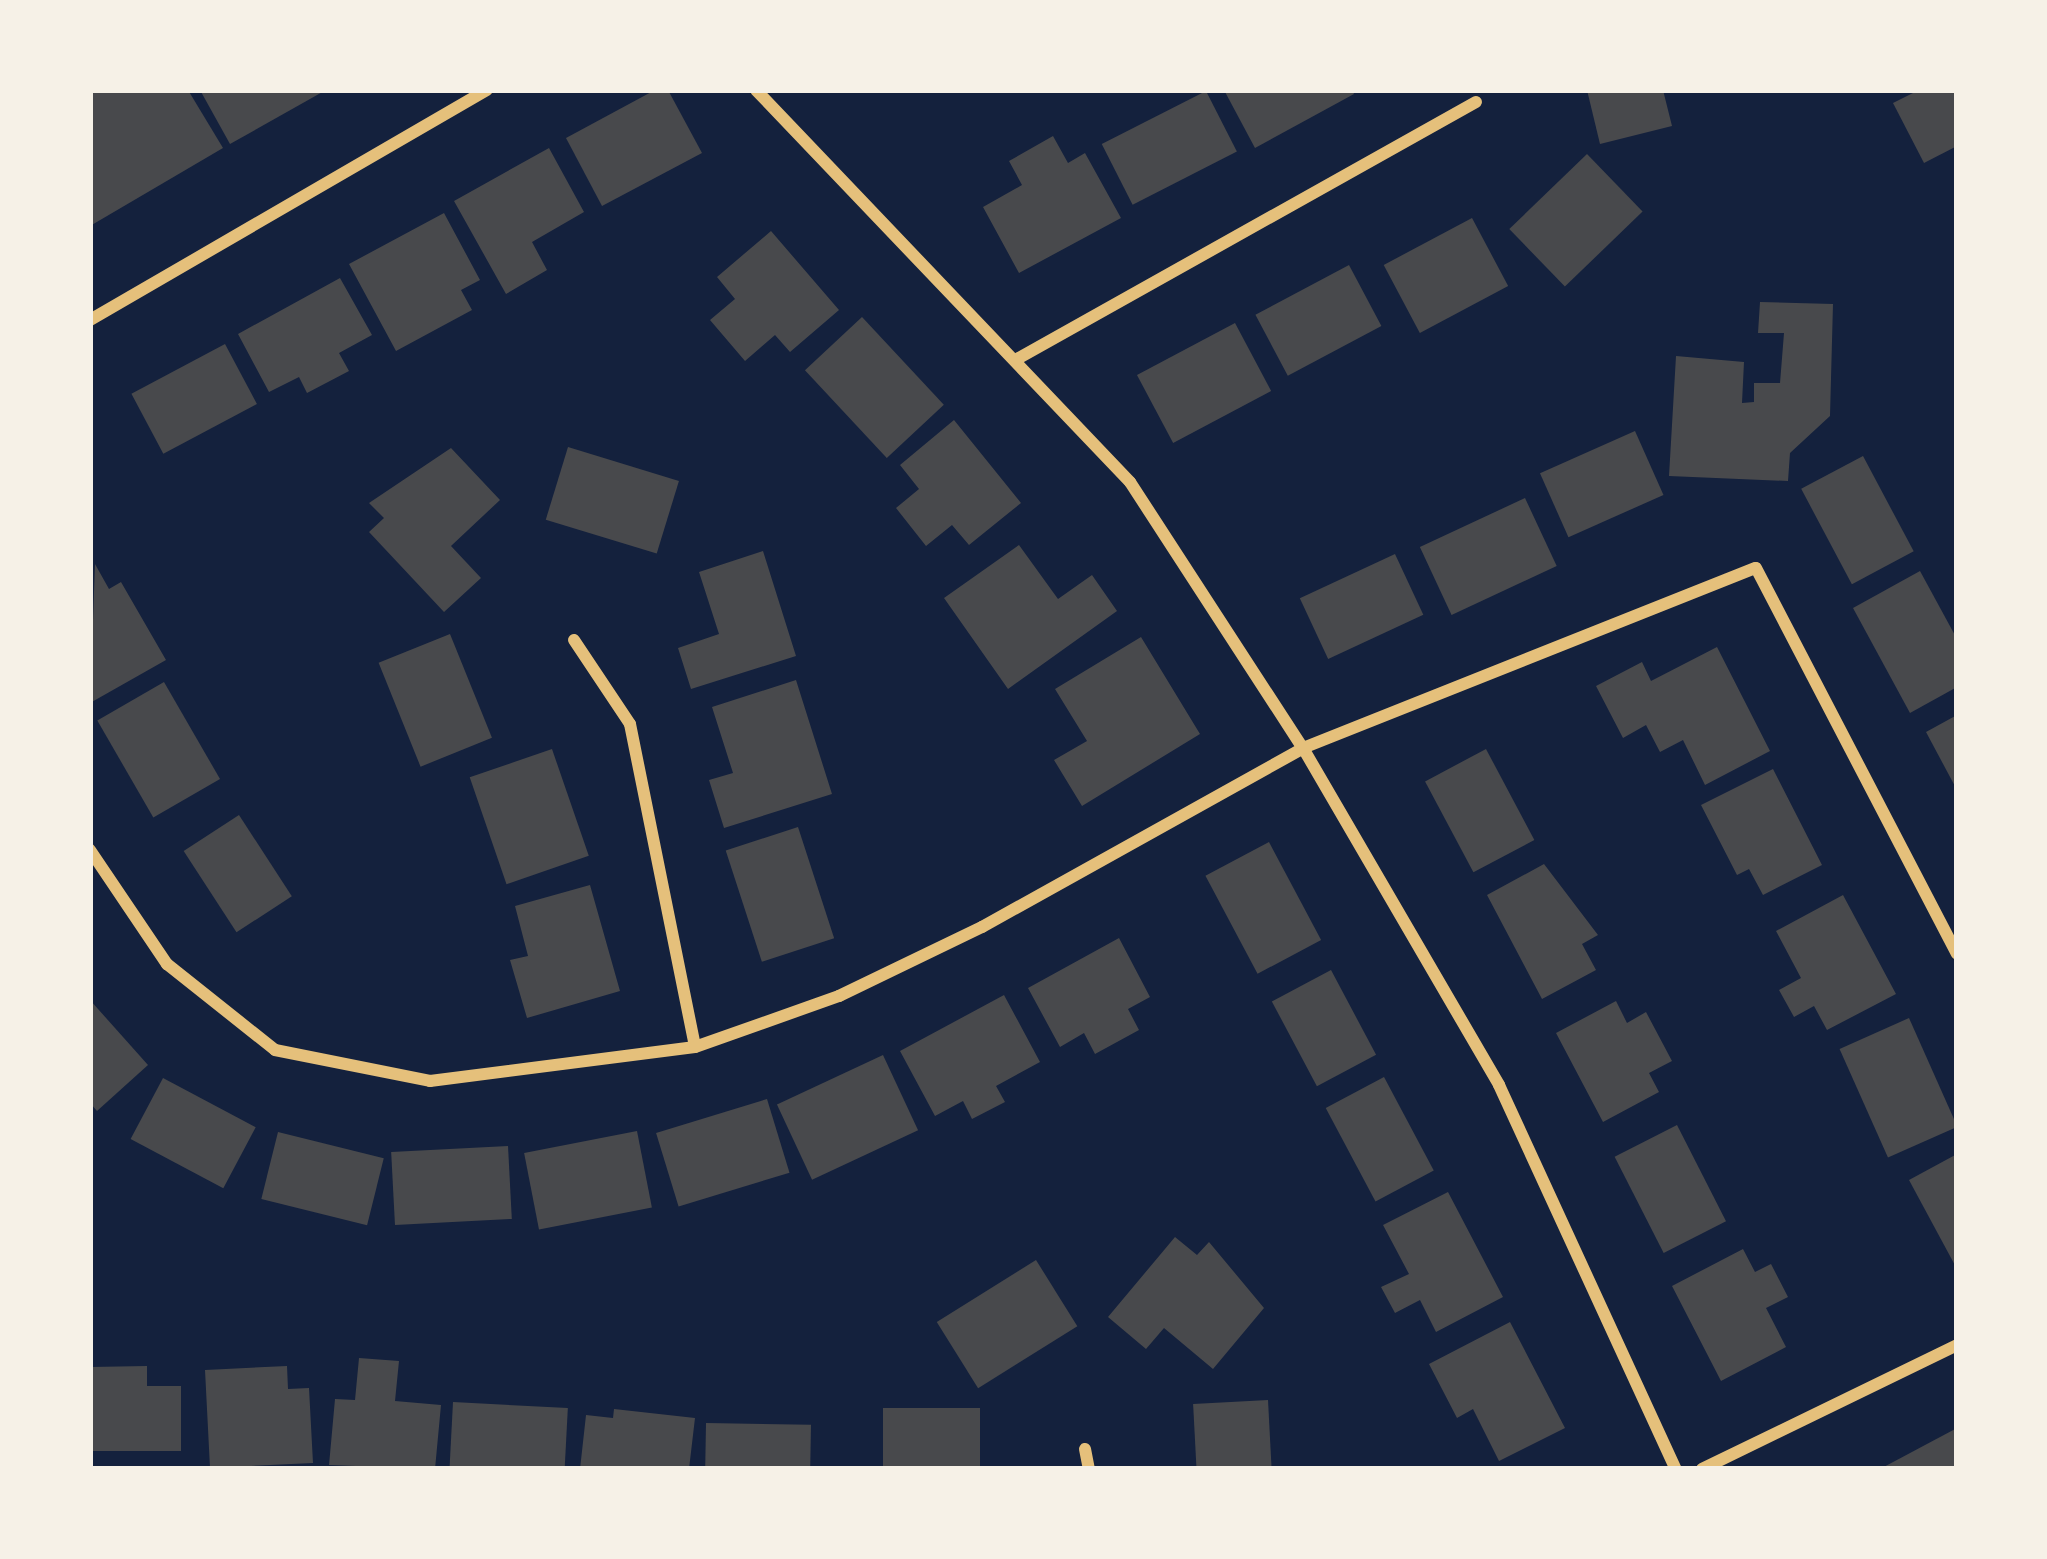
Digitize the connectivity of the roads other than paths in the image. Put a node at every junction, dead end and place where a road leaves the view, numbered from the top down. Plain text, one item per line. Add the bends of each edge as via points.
1 (487, 90) edge
2 (756, 90) edge
3 (1476, 102) dead end
4 (90, 320) edge
5 (1017, 359) junction
6 (574, 640) dead end
7 (1303, 748) junction
8 (90, 850) edge
9 (1957, 954) edge
10 (695, 1047) junction
11 (1957, 1345) edge
12 (1085, 1449) dead end
13 (1089, 1469) edge
14 (1676, 1469) edge
15 (1702, 1469) edge

1 - 4 street
2 - 5 street
3 - 5 street
5 - 7 street via 1130,482
6 - 10 street via 630,724
7 - 9 street via 1756,568
7 - 10 street via 982,927 839,996
7 - 14 street via 1499,1085
8 - 10 street via 167,964 275,1050 430,1081
11 - 15 street
12 - 13 street

